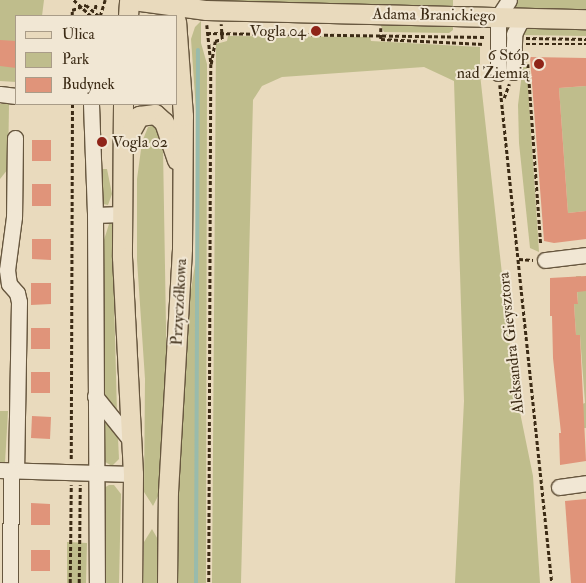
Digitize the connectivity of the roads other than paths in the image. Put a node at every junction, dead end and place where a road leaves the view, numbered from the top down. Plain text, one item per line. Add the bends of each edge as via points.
1 (131, 0) edge
2 (510, 0) edge
3 (176, 11) edge
4 (128, 15) edge
5 (498, 16) junction
6 (528, 18) junction
7 (586, 19) edge
8 (178, 41) edge
9 (0, 94) edge
10 (15, 96) edge
11 (91, 105) edge
12 (123, 105) edge
13 (15, 138) dead end
14 (121, 149) junction
15 (183, 178) junction
16 (7, 186) edge
17 (122, 214) junction
18 (95, 215) junction
19 (543, 253) road end
20 (586, 255) edge
21 (95, 396) junction
22 (131, 441) junction
23 (9, 471) edge
24 (96, 474) junction
25 (133, 474) junction
26 (586, 483) edge
27 (560, 487) dead end
28 (10, 583) edge
29 (97, 583) edge
30 (132, 583) edge
31 (167, 583) edge

1 - 3 main road, Adama Branickiego
1 - 4 main road
2 - 5 street
3 - 5 main road, Adama Branickiego
5 - 6 main road, Adama Branickiego
5 - 6 street via 494,41 505,73 518,26
6 - 7 main road, Adama Branickiego
8 - 15 main road, Przyczółkowa
9 - 10 street
11 - 18 street
12 - 14 main road
13 - 16 street
14 - 15 main road via 139,116 155,114 164,122
14 - 17 main road
15 - 31 main road, Przyczółkowa via 168,492
16 - 23 street via 8,284 17,293 19,302
17 - 18 street
17 - 22 main road
18 - 21 street
19 - 20 street
21 - 22 street
21 - 24 street
22 - 25 main road
23 - 24 street
23 - 28 street
24 - 25 street
24 - 29 street
25 - 30 main road
26 - 27 street

